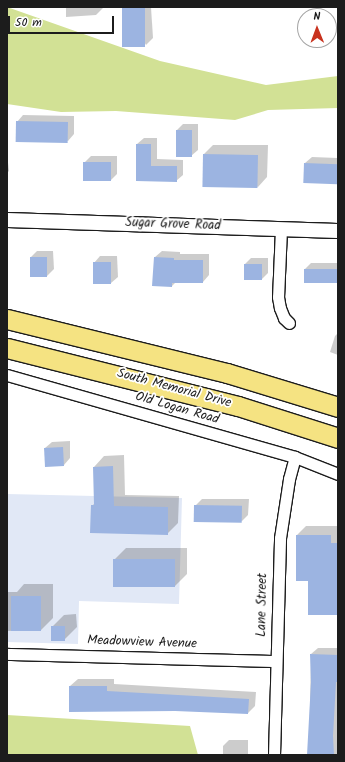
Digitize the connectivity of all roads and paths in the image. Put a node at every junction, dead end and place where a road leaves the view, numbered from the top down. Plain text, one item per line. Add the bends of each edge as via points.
1 (7, 220) edge
2 (280, 229) junction
3 (338, 231) edge
4 (7, 319) edge
5 (289, 323) dead end
6 (7, 348) edge
7 (7, 374) edge
8 (338, 407) edge
9 (338, 438) edge
10 (295, 457) junction
11 (338, 474) edge
12 (7, 654) edge
13 (276, 661) junction
14 (274, 755) edge

1 - 2 street, Sugar Grove Road
2 - 3 street, Sugar Grove Road
2 - 5 street via 278,297 284,318
4 - 8 highway, South Memorial Drive via 227,373
6 - 9 highway, South Memorial Drive via 238,406
7 - 10 street, Old Logan Road
10 - 11 street, Old Logan Road
10 - 13 street, Lane Street via 280,538
12 - 13 street, Meadowview Avenue
13 - 14 street, Lane Street

